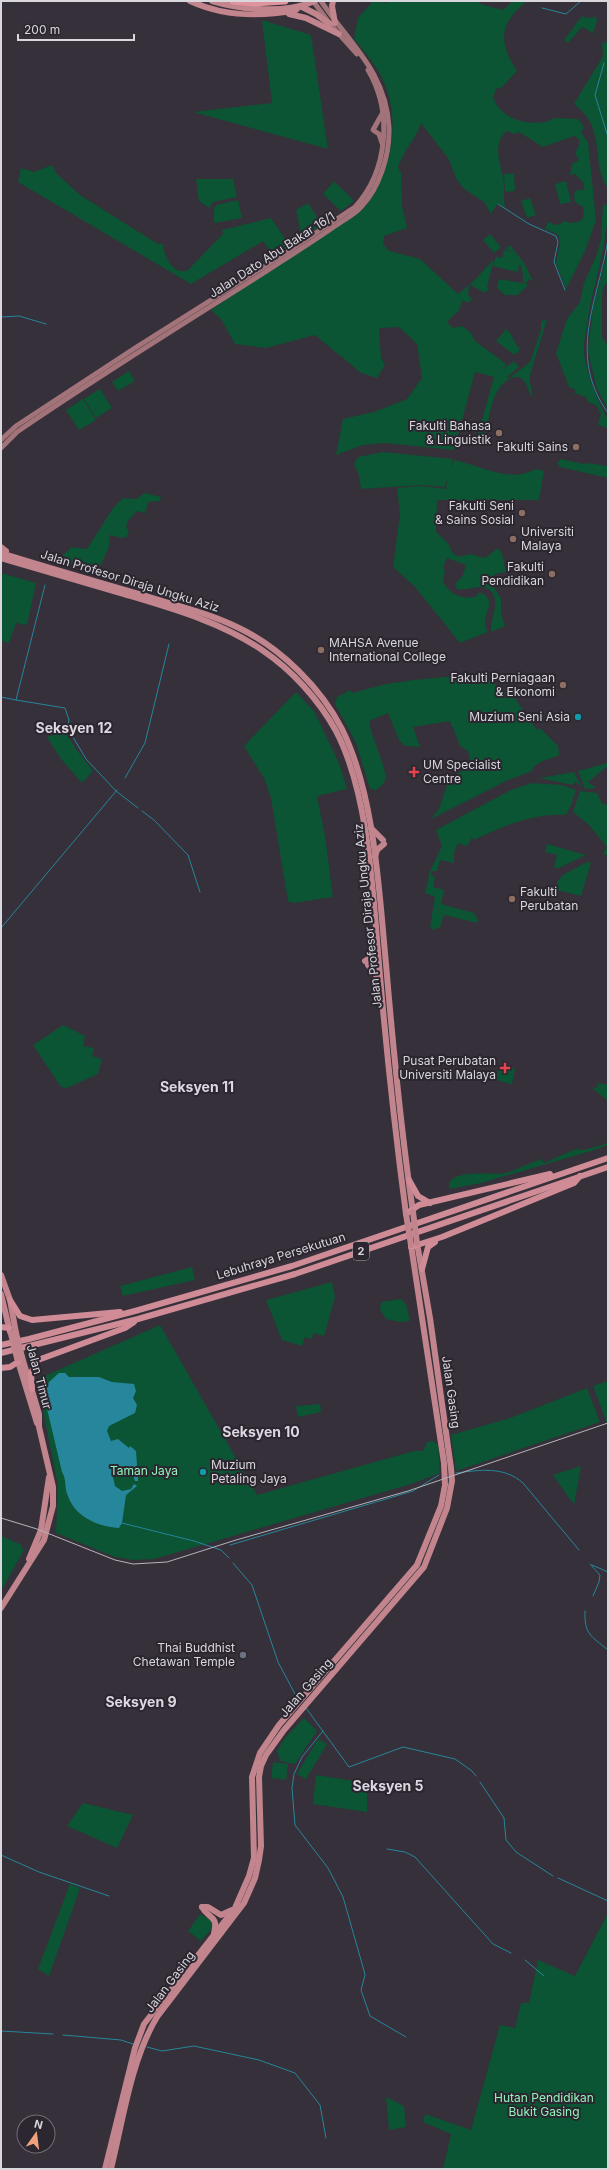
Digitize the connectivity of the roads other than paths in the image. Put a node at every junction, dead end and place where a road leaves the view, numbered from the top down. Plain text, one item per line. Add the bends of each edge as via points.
1 (190, 1) edge
2 (212, 1) edge
3 (234, 1) edge
4 (285, 1) edge
5 (314, 1) edge
6 (321, 1) edge
7 (333, 1) edge
8 (300, 6) junction
9 (282, 13) junction
10 (333, 23) junction
11 (339, 34) junction
12 (382, 114) junction
13 (383, 146) junction
14 (1, 440) edge
15 (1, 448) edge
16 (2, 550) edge
17 (1, 558) edge
18 (1, 561) edge
19 (142, 598) junction
20 (185, 611) junction
21 (362, 815) junction
22 (370, 825) junction
23 (372, 844) junction
24 (375, 860) junction
25 (369, 864) junction
26 (377, 945) junction
27 (381, 982) junction
28 (608, 1158) edge
29 (608, 1167) edge
30 (563, 1172) junction
31 (581, 1175) junction
32 (409, 1180) junction
33 (430, 1203) junction
34 (410, 1212) junction
35 (442, 1237) junction
36 (414, 1245) junction
37 (422, 1269) junction
38 (1, 1276) edge
39 (1, 1294) edge
40 (10, 1300) junction
41 (135, 1311) junction
42 (430, 1318) junction
43 (138, 1319) junction
44 (423, 1319) junction
45 (1, 1327) edge
46 (12, 1332) junction
47 (1, 1344) edge
48 (1, 1353) edge
49 (19, 1359) junction
50 (1, 1368) edge
51 (32, 1389) junction
52 (39, 1427) junction
53 (1, 1608) edge
54 (235, 1908) junction
55 (213, 1936) junction
56 (105, 2169) edge
57 (111, 2169) edge

1 - 9 main road via 237,14
2 - 8 main road via 262,10
3 - 4 highway
5 - 8 main road
5 - 10 main road, Jalan Dato Abu Bakar 16/1
6 - 10 main road, Jalan Dato Abu Bakar 16/1
7 - 10 main road
8 - 9 main road via 296,10
8 - 10 main road
9 - 11 main road via 306,18
10 - 11 main road, Jalan Dato Abu Bakar 16/1
10 - 15 main road, Jalan Dato Abu Bakar 16/1 via 369,64 385,100 389,127 387,151 370,197 360,209 315,240 17,432
11 - 12 main road, Jalan Dato Abu Bakar 16/1 via 372,75 380,95
12 - 13 main road, Jalan Dato Abu Bakar 16/1
12 - 13 main road via 373,130 379,134
13 - 14 main road, Jalan Dato Abu Bakar 16/1 via 371,184 355,206 16,426
16 - 19 main road, Jalan Profesor Diraja Ungku Aziz
16 - 20 main road via 173,601
17 - 19 main road, Jalan Profesor Diraja Ungku Aziz
18 - 20 main road via 162,610
19 - 20 main road, Jalan Profesor Diraja Ungku Aziz
20 - 21 main road, Jalan Profesor Diraja Ungku Aziz via 263,651 301,683 336,731 353,779
20 - 22 main road, Jalan Profesor Diraja Ungku Aziz via 240,628 260,640 283,657 313,688 341,728 351,750 359,773
21 - 23 main road
21 - 25 main road, Jalan Profesor Diraja Ungku Aziz
22 - 23 main road, Jalan Profesor Diraja Ungku Aziz
22 - 24 main road via 383,842 376,850
23 - 24 main road, Jalan Profesor Diraja Ungku Aziz
23 - 25 main road
24 - 32 main road, Jalan Profesor Diraja Ungku Aziz
25 - 26 main road, Jalan Profesor Diraja Ungku Aziz
26 - 27 main road, Jalan Profesor Diraja Ungku Aziz
26 - 27 main road via 374,956 366,963
27 - 34 main road, Jalan Profesor Diraja Ungku Aziz via 394,1122
28 - 30 highway, Lebuhraya Persekutuan / 2
29 - 31 highway, Lebuhraya Persekutuan / 2
30 - 33 highway via 535,1176
30 - 41 highway, Lebuhraya Persekutuan / 2 via 292,1266
31 - 35 highway via 574,1183
31 - 43 highway, Lebuhraya Persekutuan / 2 via 294,1274
32 - 33 highway via 418,1196
32 - 34 main road, Jalan Profesor Diraja Ungku Aziz
33 - 34 highway
34 - 36 main road, Jalan Gasing, bridge
35 - 36 highway
35 - 37 highway via 428,1247
36 - 37 main road, Jalan Gasing
36 - 44 main road, Jalan Gasing
37 - 42 main road, Jalan Gasing
38 - 40 main road
39 - 46 main road
40 - 41 highway via 20,1316 32,1320
40 - 46 main road
41 - 47 highway, Lebuhraya Persekutuan / 2
42 - 44 main road
42 - 57 main road, Jalan Gasing via 452,1481 447,1508 433,1548 424,1567 284,1730 266,1755 259,1777 260,1846 255,1878 244,1902 149,2031 133,2080
43 - 48 highway, Lebuhraya Persekutuan / 2
43 - 51 highway via 125,1328 38,1360 31,1373
44 - 54 main road, Jalan Gasing via 444,1463 445,1485 441,1506 417,1565 280,1725 260,1753 252,1777 254,1858
45 - 46 highway
46 - 49 main road, Jalan Timur, bridge
49 - 50 highway via 10,1367
49 - 51 main road, Jalan Timur
49 - 52 main road, Jalan Timur
51 - 52 main road, Jalan Timur via 39,1414
52 - 53 main road, Jalan Timur via 50,1474 41,1530 24,1569
54 - 55 main road, Jalan Gasing
54 - 55 main road via 221,1915 208,1907 202,1907 215,1922
55 - 56 main road, Jalan Gasing via 142,2028

